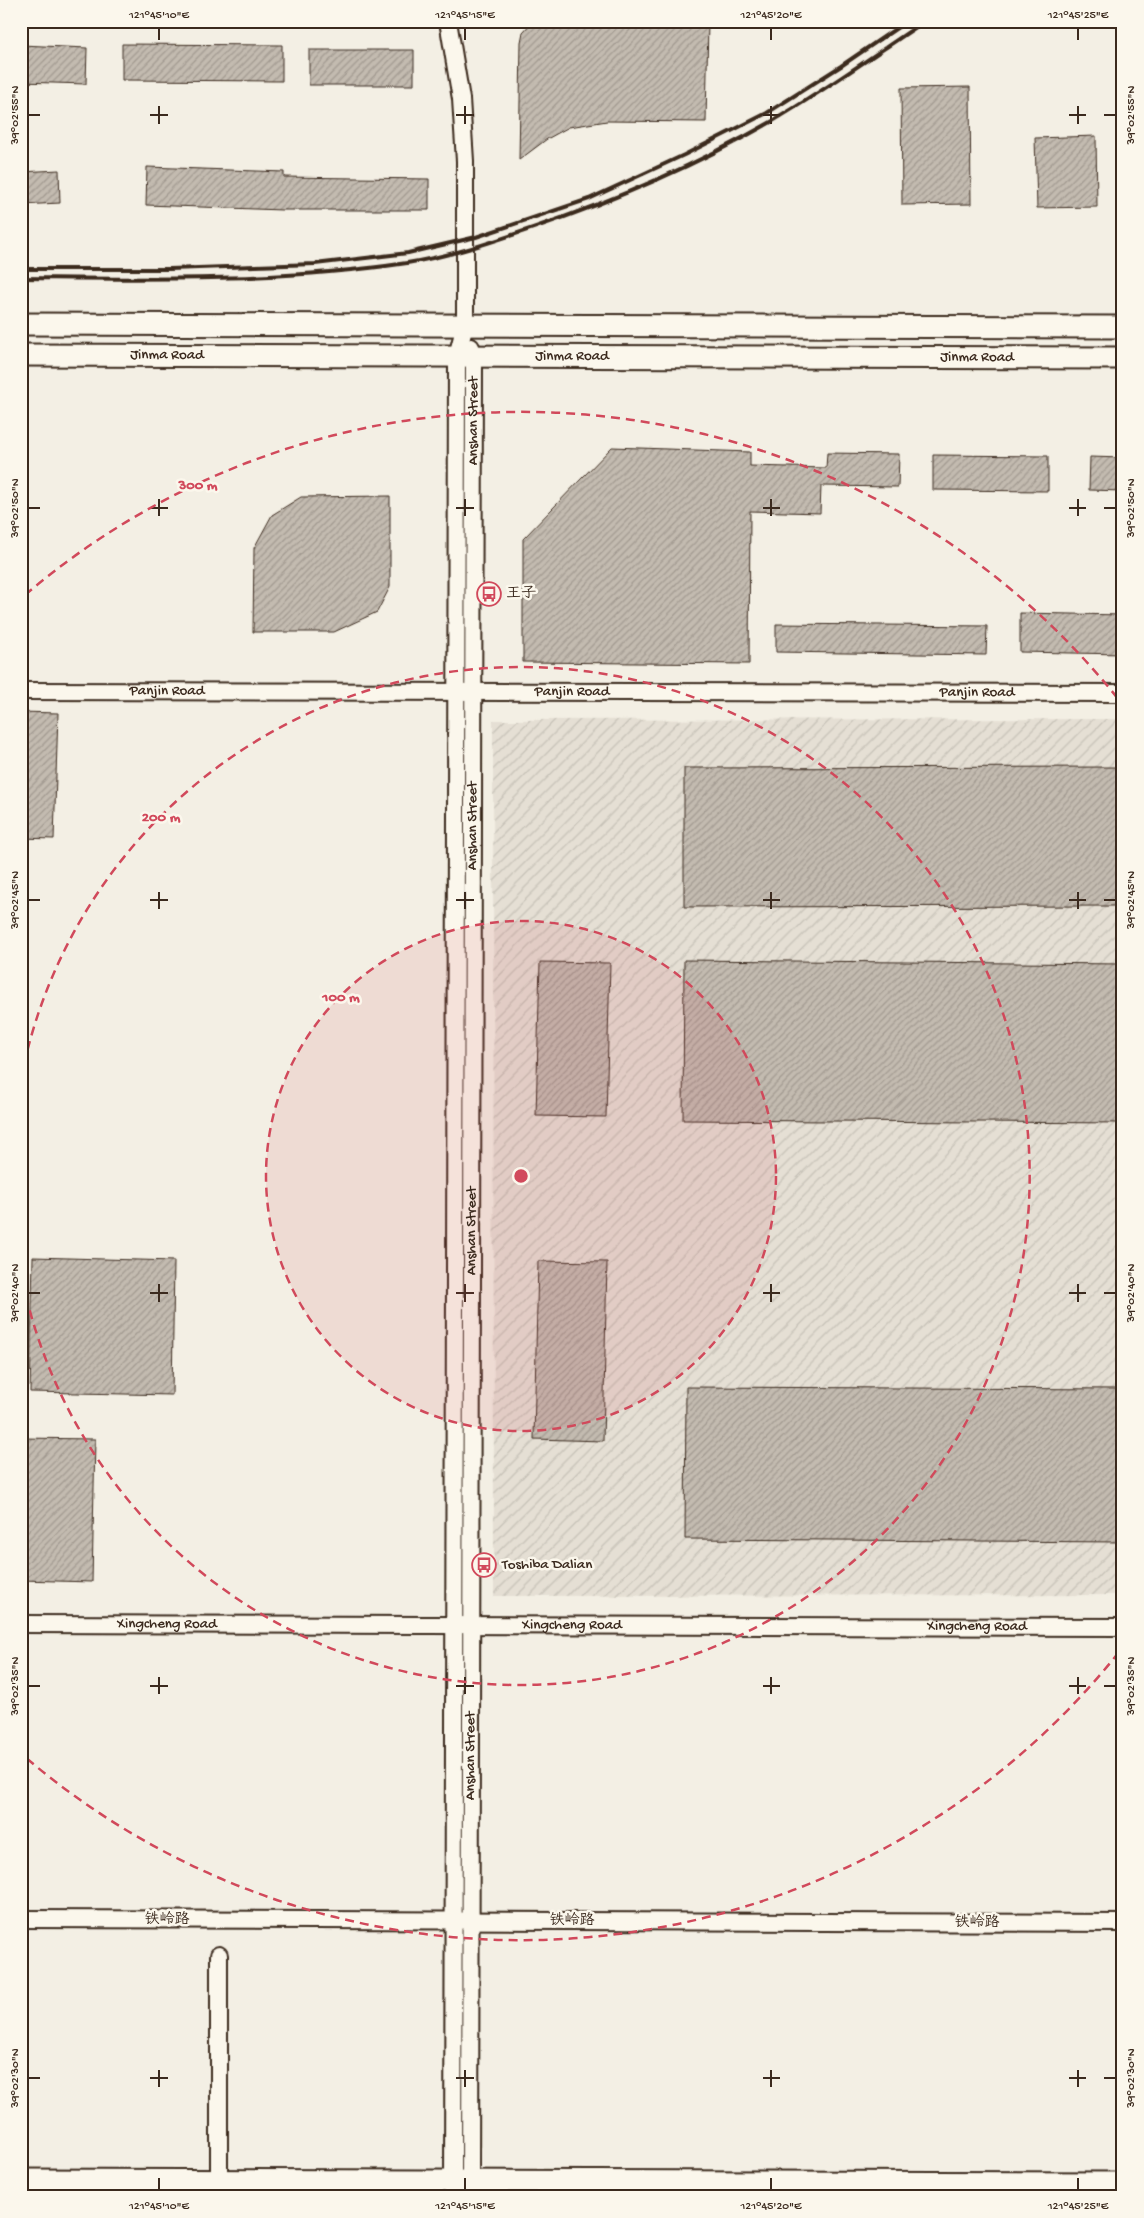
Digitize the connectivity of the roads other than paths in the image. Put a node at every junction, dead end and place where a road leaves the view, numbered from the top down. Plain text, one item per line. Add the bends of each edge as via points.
1 (448, 21) edge
2 (21, 324) edge
3 (465, 325) junction
4 (1123, 327) edge
5 (21, 355) edge
6 (465, 356) junction
7 (1123, 358) edge
8 (21, 691) edge
9 (465, 692) junction
10 (1123, 693) edge
11 (21, 1624) edge
12 (454, 1625) junction
13 (471, 1626) junction
14 (1123, 1627) edge
15 (21, 1920) edge
16 (454, 1921) junction
17 (470, 1921) junction
18 (1123, 1923) edge
19 (219, 1955) dead end
20 (21, 2180) edge
21 (1123, 2183) edge
22 (219, 2189) edge
23 (462, 2189) edge
24 (735, 2189) edge
25 (21, 2196) edge
26 (176, 2197) edge

1 - 3 street, Anshan Street via 461,99
2 - 3 main road, Jinma Road
3 - 4 main road, Jinma Road
3 - 6 street, Anshan Street
5 - 6 main road, Jinma Road
6 - 7 main road, Jinma Road
6 - 9 street, Anshan Street
8 - 9 street, Panjin Road
9 - 10 street, Panjin Road
9 - 12 street, Anshan Street
9 - 13 street, Anshan Street
11 - 12 street, Xingcheng Road
12 - 13 street, Xingcheng Road
12 - 16 street, Anshan Street
13 - 14 street, Xingcheng Road
13 - 17 street, Anshan Street
15 - 16 street, 铁岭路
16 - 17 street, 铁岭路
16 - 23 street, Anshan Street
17 - 18 street, 铁岭路
17 - 23 street, Anshan Street
19 - 22 street
20 - 22 main road
21 - 24 main road
22 - 23 main road
23 - 24 main road
25 - 26 main road

